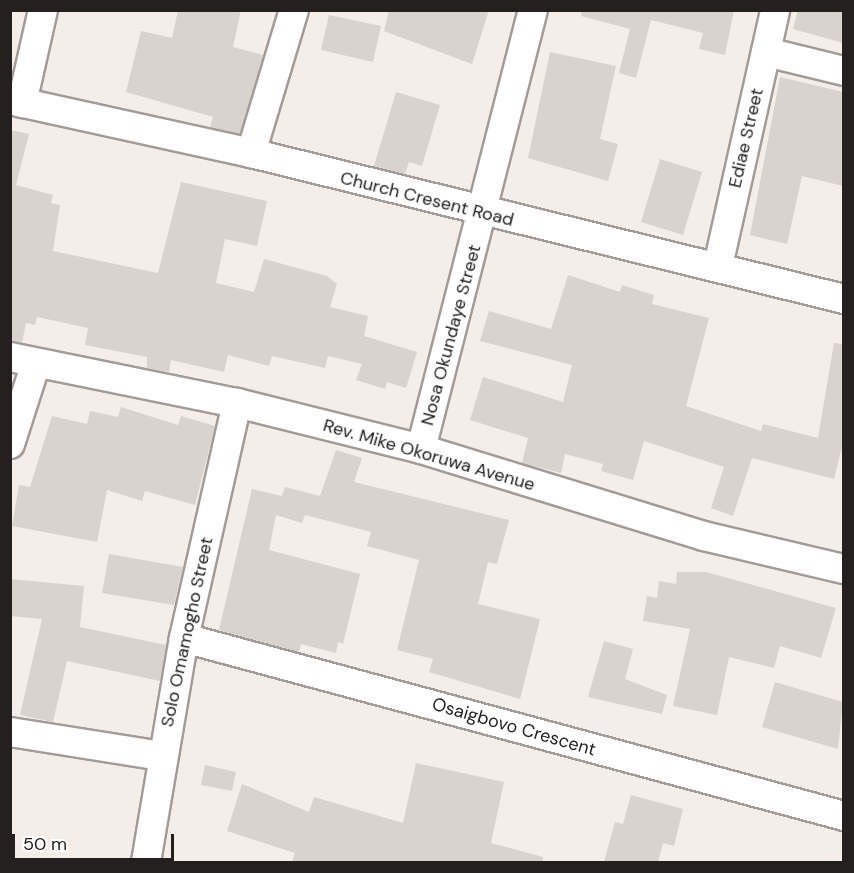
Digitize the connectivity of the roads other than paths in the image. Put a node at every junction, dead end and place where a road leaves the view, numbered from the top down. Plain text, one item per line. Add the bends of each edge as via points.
1 (43, 10) edge
2 (294, 10) edge
3 (533, 10) edge
4 (775, 10) edge
5 (766, 52) junction
6 (843, 71) edge
7 (16, 102) edge
8 (251, 153) junction
9 (483, 214) junction
10 (718, 266) junction
11 (843, 299) edge
12 (23, 360) edge
13 (237, 403) junction
14 (10, 444) edge
15 (421, 449) junction
16 (843, 569) edge
17 (184, 638) junction
18 (10, 732) edge
19 (161, 756) junction
20 (843, 816) edge
21 (149, 862) edge

1 - 7 street
2 - 8 street
3 - 9 street, Nosa Okundaye Street
4 - 5 street, Ediae Street
5 - 6 street
5 - 10 street, Ediae Street
7 - 8 street, Church Cresent Road
8 - 9 street, Church Cresent Road
9 - 10 street, Church Cresent Road
9 - 15 street, Nosa Okundaye Street
10 - 11 street, Church Cresent Road
12 - 13 street, Rev. Mike Okoruwa Avenue
12 - 14 street
13 - 15 street, Rev. Mike Okoruwa Avenue
13 - 17 street, Solo Omamogho Street
15 - 16 street, Rev. Mike Okoruwa Avenue via 704,536
17 - 19 street, Solo Omamogho Street
17 - 20 street, Osaigbovo Crescent
18 - 19 street
19 - 21 street, Solo Omamogho Street

